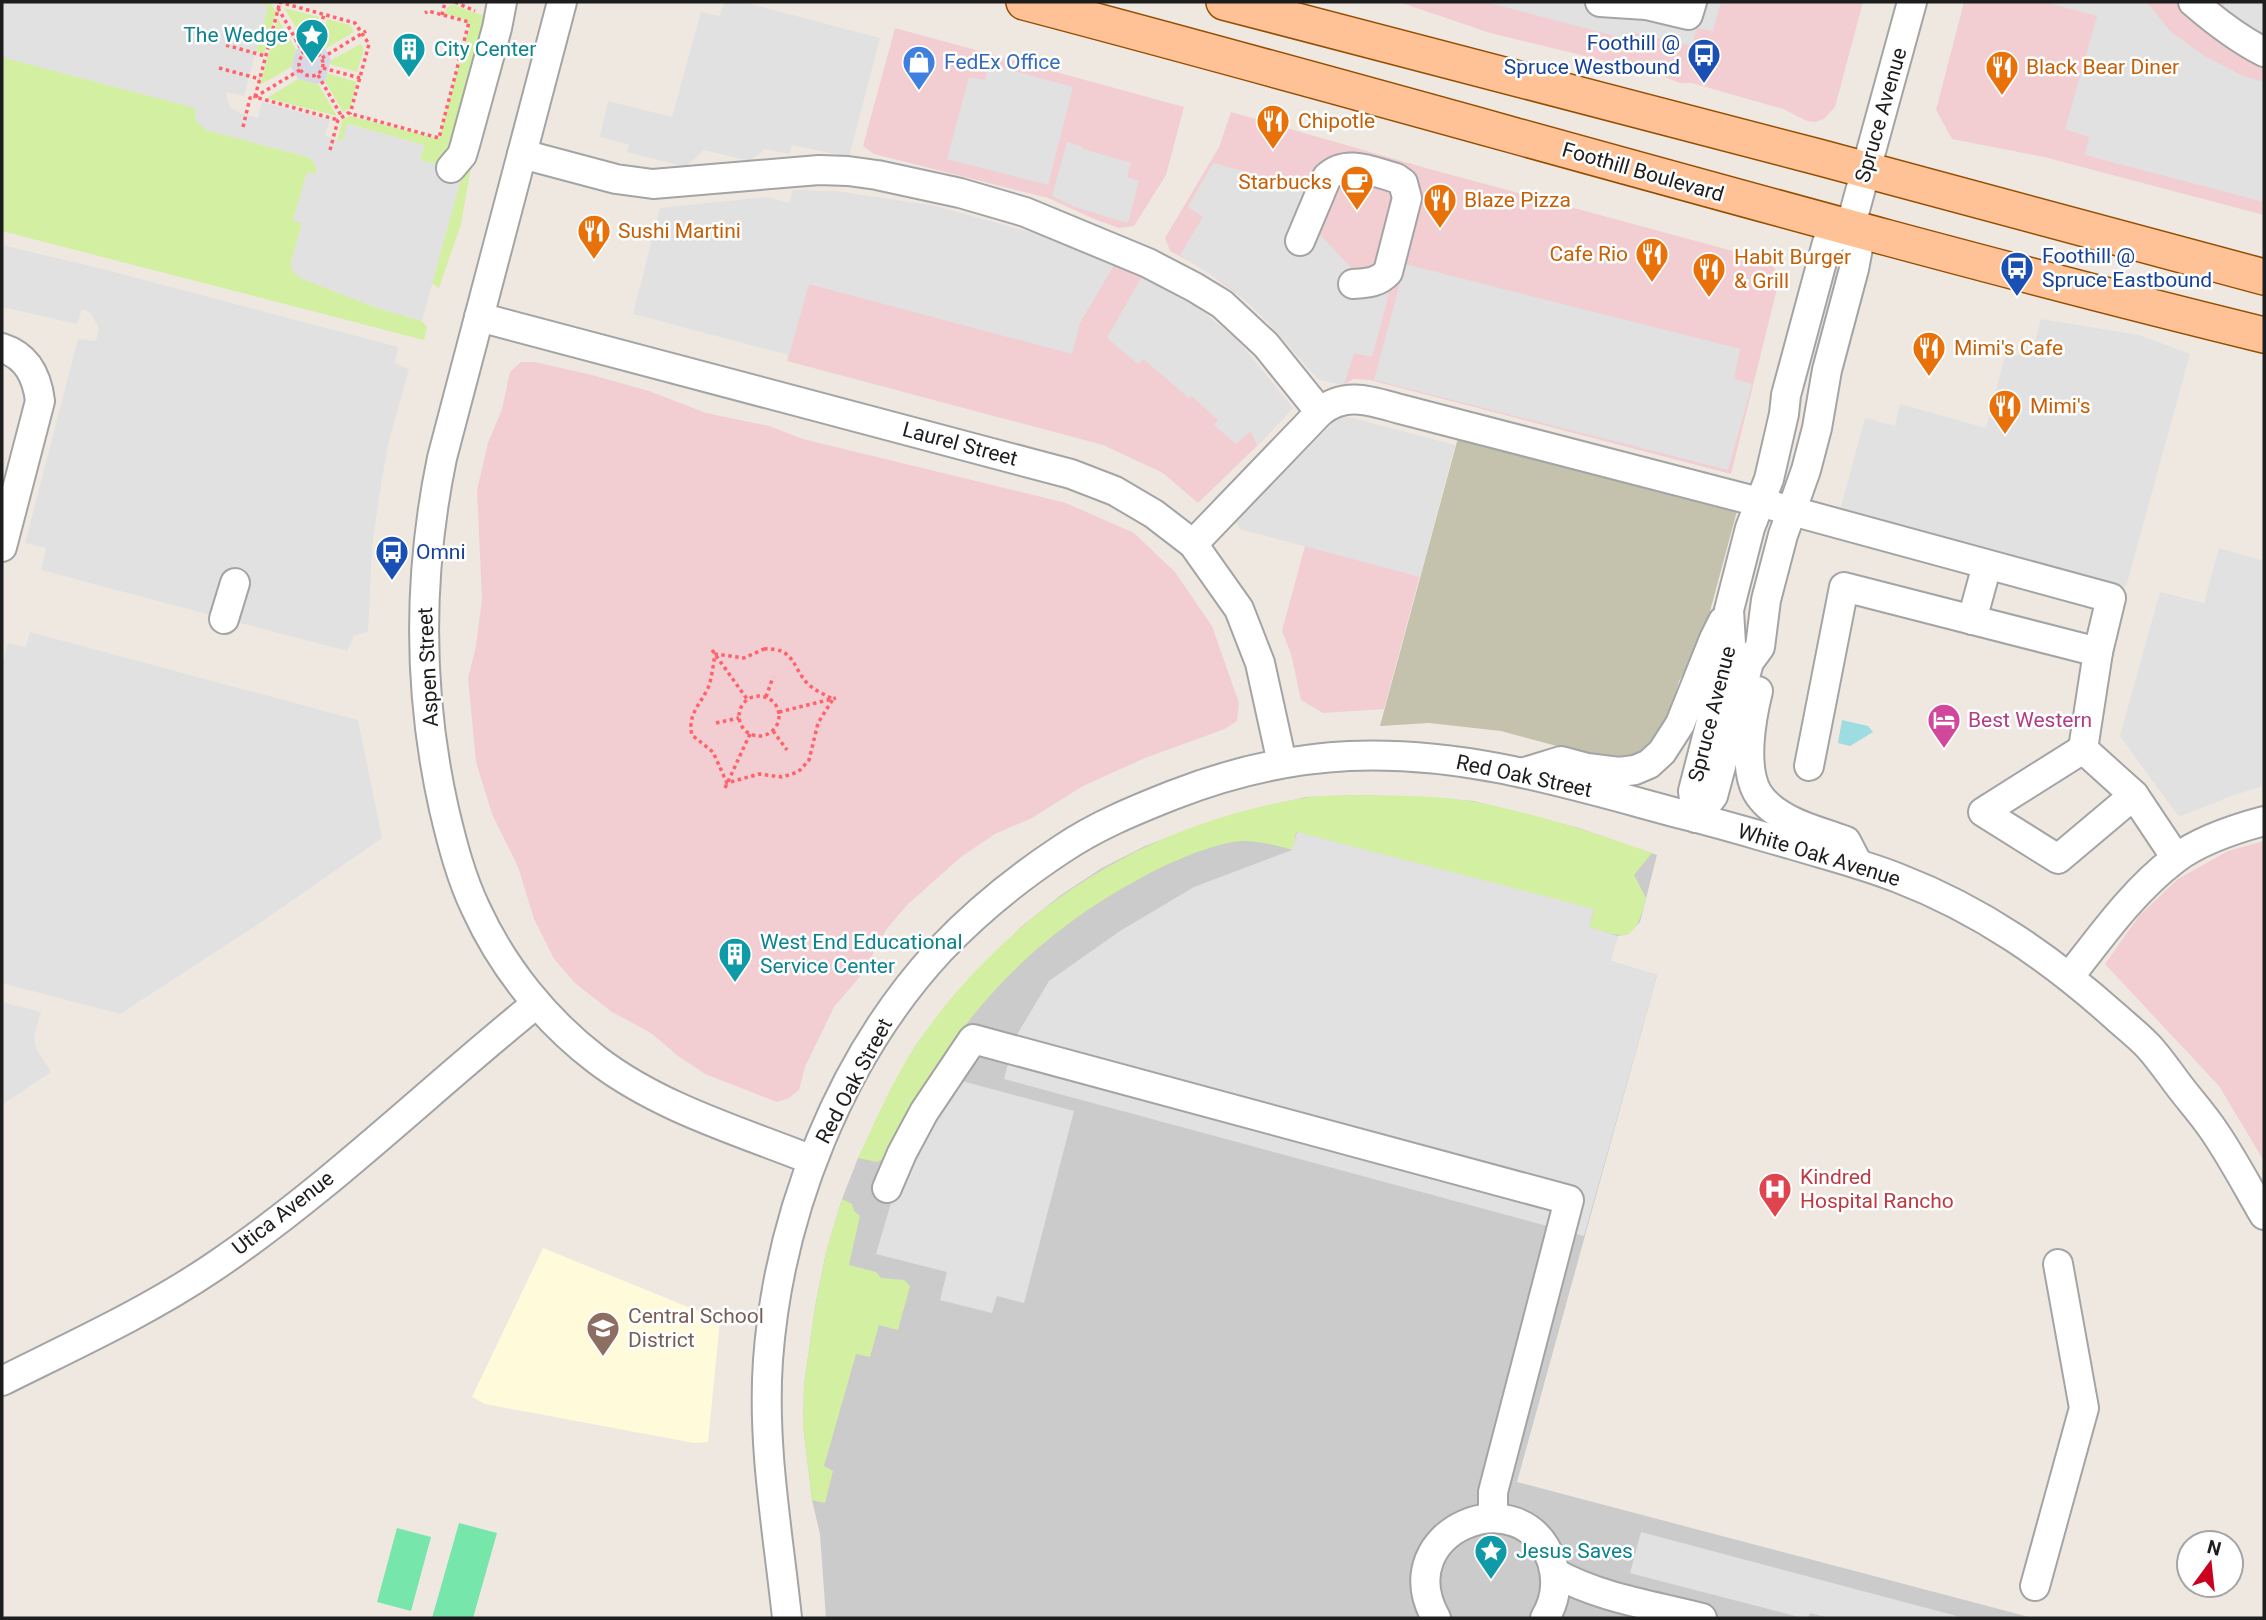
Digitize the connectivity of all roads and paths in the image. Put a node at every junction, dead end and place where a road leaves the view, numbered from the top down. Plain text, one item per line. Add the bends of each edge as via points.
1 (279, 2) edge
2 (445, 2) edge
3 (502, 2) edge
4 (562, 2) edge
5 (1024, 2) edge
6 (1224, 2) edge
7 (1601, 2) edge
8 (1692, 2) edge
9 (1912, 2) edge
10 (2193, 2) edge
11 (278, 8) junction
12 (425, 13) dead end
13 (324, 14) junction
14 (442, 15) junction
15 (364, 32) junction
16 (226, 45) dead end
17 (2264, 51) edge
18 (314, 52) junction
19 (304, 54) junction
20 (265, 56) junction
21 (322, 58) junction
22 (219, 68) dead end
23 (323, 68) junction
24 (300, 69) junction
25 (317, 75) junction
26 (360, 78) junction
27 (260, 79) junction
28 (255, 97) junction
29 (350, 114) junction
30 (340, 118) junction
31 (243, 127) dead end
32 (330, 150) dead end
33 (522, 154) junction
34 (452, 168) dead end
35 (1865, 170) junction
36 (1850, 228) junction
37 (1300, 241) dead end
38 (2264, 277) edge
39 (1353, 284) dead end
40 (479, 317) junction
41 (2264, 335) edge
42 (2, 348) edge
43 (1320, 412) junction
44 (1759, 502) junction
45 (1790, 512) junction
46 (1193, 544) junction
47 (2, 547) edge
48 (1987, 565) junction
49 (235, 583) dead end
50 (1729, 610) junction
51 (224, 618) dead end
52 (1972, 620) junction
53 (1760, 647) junction
54 (714, 652) junction
55 (2098, 652) junction
56 (773, 677) dead end
57 (766, 697) junction
58 (747, 699) junction
59 (835, 699) junction
60 (779, 712) junction
61 (739, 718) junction
62 (716, 723) dead end
63 (772, 731) junction
64 (750, 734) junction
65 (2083, 749) junction
66 (787, 750) dead end
67 (1282, 763) junction
68 (1809, 766) dead end
69 (1525, 772) junction
70 (726, 785) junction
71 (2134, 795) junction
72 (1696, 817) junction
73 (2264, 821) edge
74 (2176, 858) junction
75 (1858, 864) junction
76 (2070, 976) junction
77 (536, 1004) junction
78 (812, 1160) junction
79 (887, 1188) dead end
80 (2264, 1214) edge
81 (2057, 1264) dead end
82 (2, 1381) edge
83 (1493, 1517) junction
84 (1555, 1573) junction
85 (2035, 1586) dead end
86 (787, 1618) edge
87 (1436, 1618) edge
88 (1545, 1618) edge
89 (1702, 1618) edge

1 - 11 path
1 - 13 path
2 - 14 path
3 - 34 street via 466,145
4 - 33 street, Aspen Street
5 - 36 main road, Foothill Boulevard
6 - 35 main road
7 - 8 street via 1646,5 1688,15
9 - 35 street, Spruce Avenue
10 - 17 street
11 - 19 path
11 - 20 path
12 - 14 path
13 - 15 path via 355,23
13 - 18 path
14 - 29 path via 469,22 439,138
15 - 21 path
15 - 26 path via 369,44
16 - 20 path
18 - 19 path
18 - 21 path
19 - 24 path
20 - 27 path
21 - 23 path
22 - 27 path
23 - 25 path
23 - 26 path
24 - 25 path via 308,76
24 - 28 path
25 - 30 path
26 - 29 path
27 - 28 path
28 - 30 path
28 - 31 path via 250,98
29 - 30 path
30 - 32 path
33 - 40 street, Aspen Street
33 - 43 street via 653,184 848,171 960,193 1025,212 1148,263 1222,304 1266,345
35 - 36 street, Spruce Avenue
35 - 38 main road
36 - 41 main road, Foothill Boulevard
36 - 44 street, Spruce Avenue via 1827,243 1786,395 1769,479
36 - 45 street, Spruce Avenue via 1858,248 1854,269 1811,449
37 - 39 street via 1334,170 1350,166 1403,183 1407,198 1388,272 1372,283
40 - 46 street, Laurel Street via 1071,474 1125,497
40 - 77 street, Aspen Street via 430,520 424,606 426,695 440,790 461,870 494,943
42 - 47 street via 31,369 40,401
43 - 44 street via 1331,402 1371,401
43 - 46 street
44 - 45 street
44 - 50 street, Spruce Avenue
45 - 48 street
45 - 53 street, Spruce Avenue via 1766,600
46 - 67 street, Laurel Street via 1239,609 1260,663
48 - 52 street
48 - 55 street via 2111,598
49 - 51 street
50 - 69 street via 1680,724 1648,764 1619,772 1561,761
50 - 72 street, Spruce Avenue via 1731,644 1693,791
52 - 55 street
52 - 68 street via 1844,587
53 - 72 street, Spruce Avenue via 1749,662 1713,796
53 - 75 street via 1763,666 1750,751 1758,793 1790,820 1846,841
54 - 58 path
54 - 59 path via 744,658 764,649 787,654 806,682
54 - 70 path via 709,684 692,713 691,731 716,756
55 - 65 street
56 - 57 path
57 - 58 path
57 - 60 path
58 - 61 path
59 - 60 path
59 - 70 path via 818,723 803,767 782,777 759,774
60 - 63 path
61 - 62 path
61 - 64 path
63 - 64 path
63 - 66 path
64 - 70 path
65 - 71 street
65 - 71 street via 1983,812 2058,859
67 - 69 street, Red Oak Street via 1385,755 1480,763
67 - 78 street, Red Oak Street via 1206,782 1132,811 1065,846 1001,893 940,951 887,1016 846,1087
69 - 72 street, Red Oak Street
71 - 74 street
72 - 75 street, White Oak Avenue
73 - 74 street via 2229,830
74 - 76 street via 2122,909
75 - 76 street, White Oak Avenue via 1946,899 2007,932
76 - 80 street, White Oak Avenue via 2150,1048 2214,1131
77 - 78 street, Aspen Street via 596,1060 647,1092
77 - 82 street, Utica Avenue via 287,1213 211,1268
78 - 86 street, Red Oak Street via 788,1240 768,1356 768,1468
79 - 83 street via 924,1112 973,1039 1569,1200 1493,1492
81 - 85 street via 2084,1408
83 - 84 street via 1515,1522 1534,1534 1548,1552
83 - 87 street via 1457,1526 1432,1553 1425,1589
84 - 88 street via 1556,1591
84 - 89 street via 1635,1604

